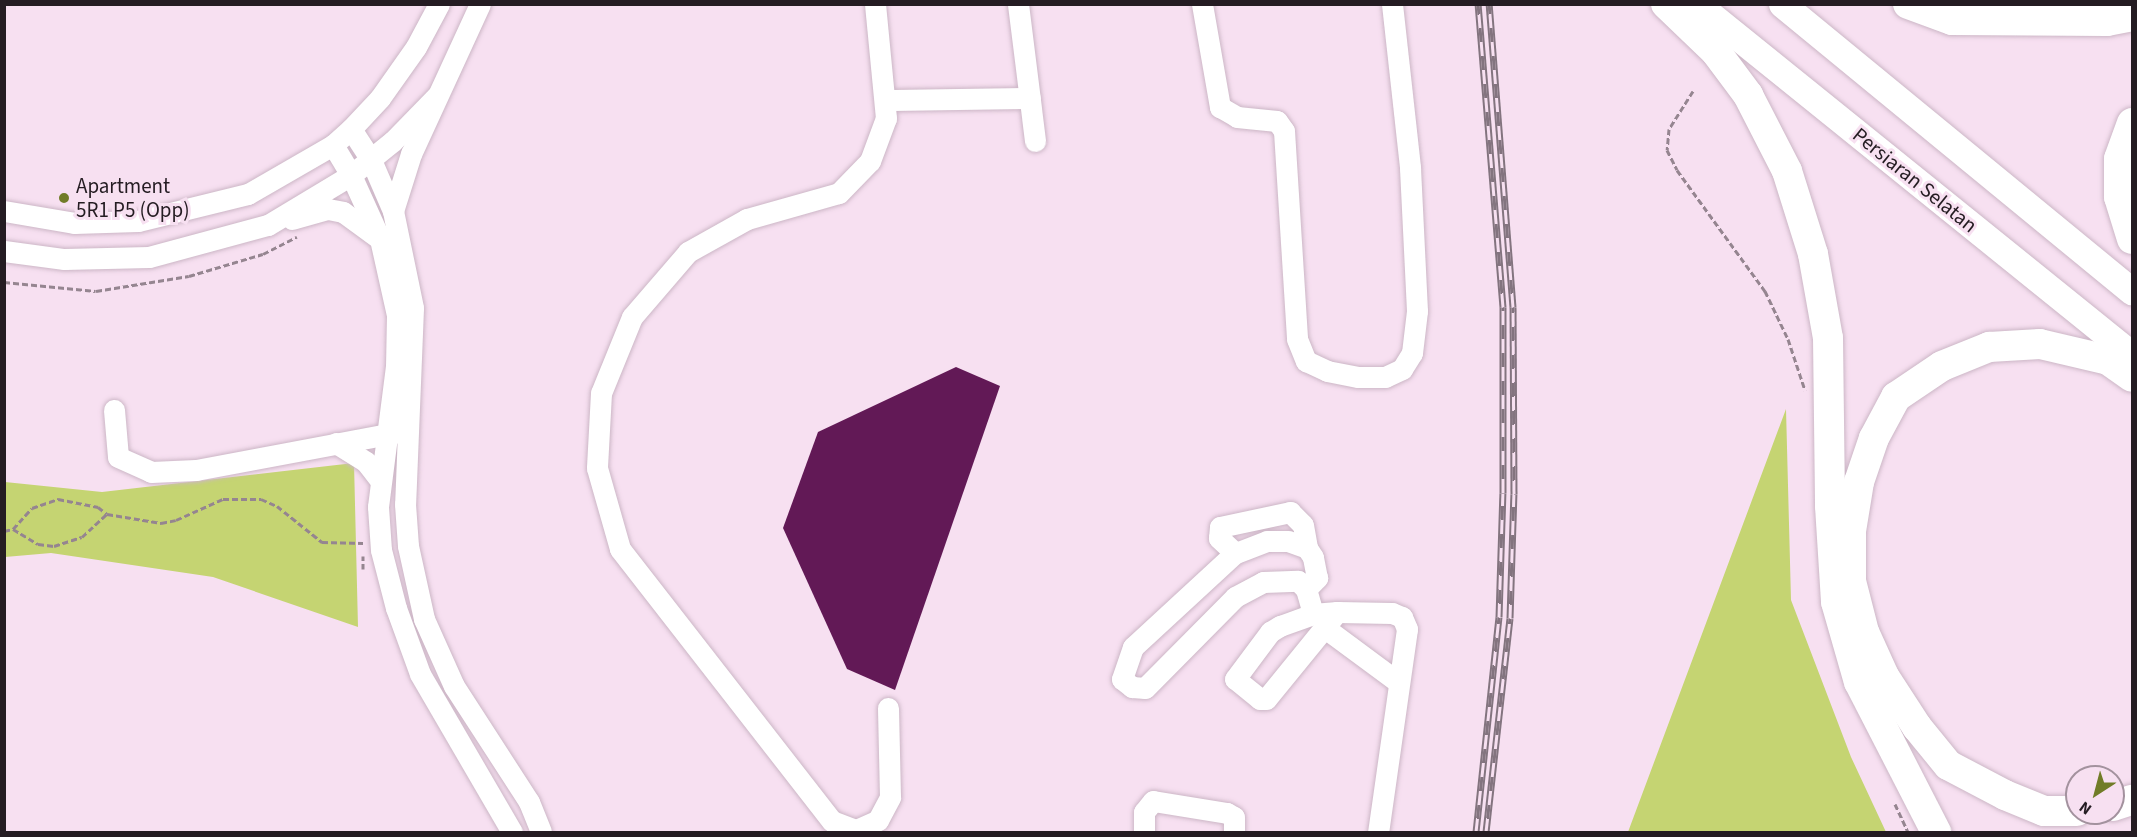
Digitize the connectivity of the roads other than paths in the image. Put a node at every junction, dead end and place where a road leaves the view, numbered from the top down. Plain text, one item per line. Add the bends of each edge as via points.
1 (440, 4) edge
2 (480, 4) edge
3 (875, 4) edge
4 (1018, 4) edge
5 (1202, 4) edge
6 (1392, 4) edge
7 (1666, 4) edge
8 (1697, 4) edge
9 (1782, 4) edge
10 (1908, 4) edge
11 (2133, 16) edge
12 (436, 97) junction
13 (1030, 98) junction
14 (886, 109) junction
15 (2133, 123) edge
16 (351, 129) junction
17 (1035, 141) dead end
18 (333, 146) junction
19 (371, 160) junction
20 (351, 175) junction
21 (4, 211) edge
22 (393, 211) junction
23 (268, 225) junction
24 (380, 239) junction
25 (2133, 239) edge
26 (4, 251) edge
27 (2133, 292) edge
28 (2133, 355) edge
29 (2133, 377) edge
30 (114, 410) dead end
31 (396, 432) junction
32 (336, 443) junction
33 (381, 481) junction
34 (1307, 548) junction
35 (1235, 553) junction
36 (1306, 589) junction
37 (1325, 618) junction
38 (1398, 682) junction
39 (888, 708) dead end
40 (2065, 811) edge
41 (512, 832) edge
42 (541, 832) edge
43 (1146, 832) edge
44 (1234, 832) edge
45 (1378, 832) edge
46 (1936, 832) edge

1 - 16 street via 380,99
2 - 12 street
3 - 14 street
4 - 13 street
5 - 6 street via 1220,107 1237,117 1277,121 1284,131 1297,339 1306,361 1358,378 1385,377 1402,369 1412,353 1417,311 1410,167
7 - 46 highway via 1716,52 1748,95 1787,171 1813,254 1828,338 1830,506 1836,602 1859,682
8 - 28 main road, Persiaran Selatan
9 - 27 main road
10 - 11 highway via 1952,20 2107,21
12 - 19 street
12 - 22 street via 402,175
13 - 14 street
13 - 17 street
14 - 39 street via 870,161 839,193 747,219 688,252 632,317 601,393 597,468 620,549 832,820 856,831 878,820 890,797
15 - 25 highway via 2119,159 2119,197
16 - 18 street
16 - 19 street
18 - 20 street
18 - 21 street via 248,194 138,221 74,223
19 - 20 street
19 - 22 street
20 - 23 street
20 - 24 street
22 - 31 street via 413,308 413,366
23 - 24 street via 328,209 344,212
23 - 26 street via 149,257 64,259
24 - 31 street via 397,315
29 - 40 highway via 2108,360 2040,344 1989,347 1942,366 1896,397 1874,438 1859,482 1851,531 1851,581 1864,632 1884,676 1923,735 1948,765 2044,811
30 - 32 street via 118,457 151,472 196,470
31 - 32 street
31 - 33 street
31 - 42 street via 408,546 424,619 454,686 529,802
32 - 33 street via 366,462
33 - 41 street via 381,550 396,608 420,674
34 - 35 street via 1288,541 1267,541
34 - 35 street via 1303,525 1290,512 1220,528 1219,538
34 - 36 street via 1317,578
35 - 36 street via 1133,647 1122,679 1132,687 1145,688 1235,597 1263,582 1298,581
36 - 37 street
37 - 38 street
37 - 38 street via 1392,613 1402,617 1407,629
38 - 45 street
43 - 44 street via 1144,812 1153,801 1227,813 1234,818

